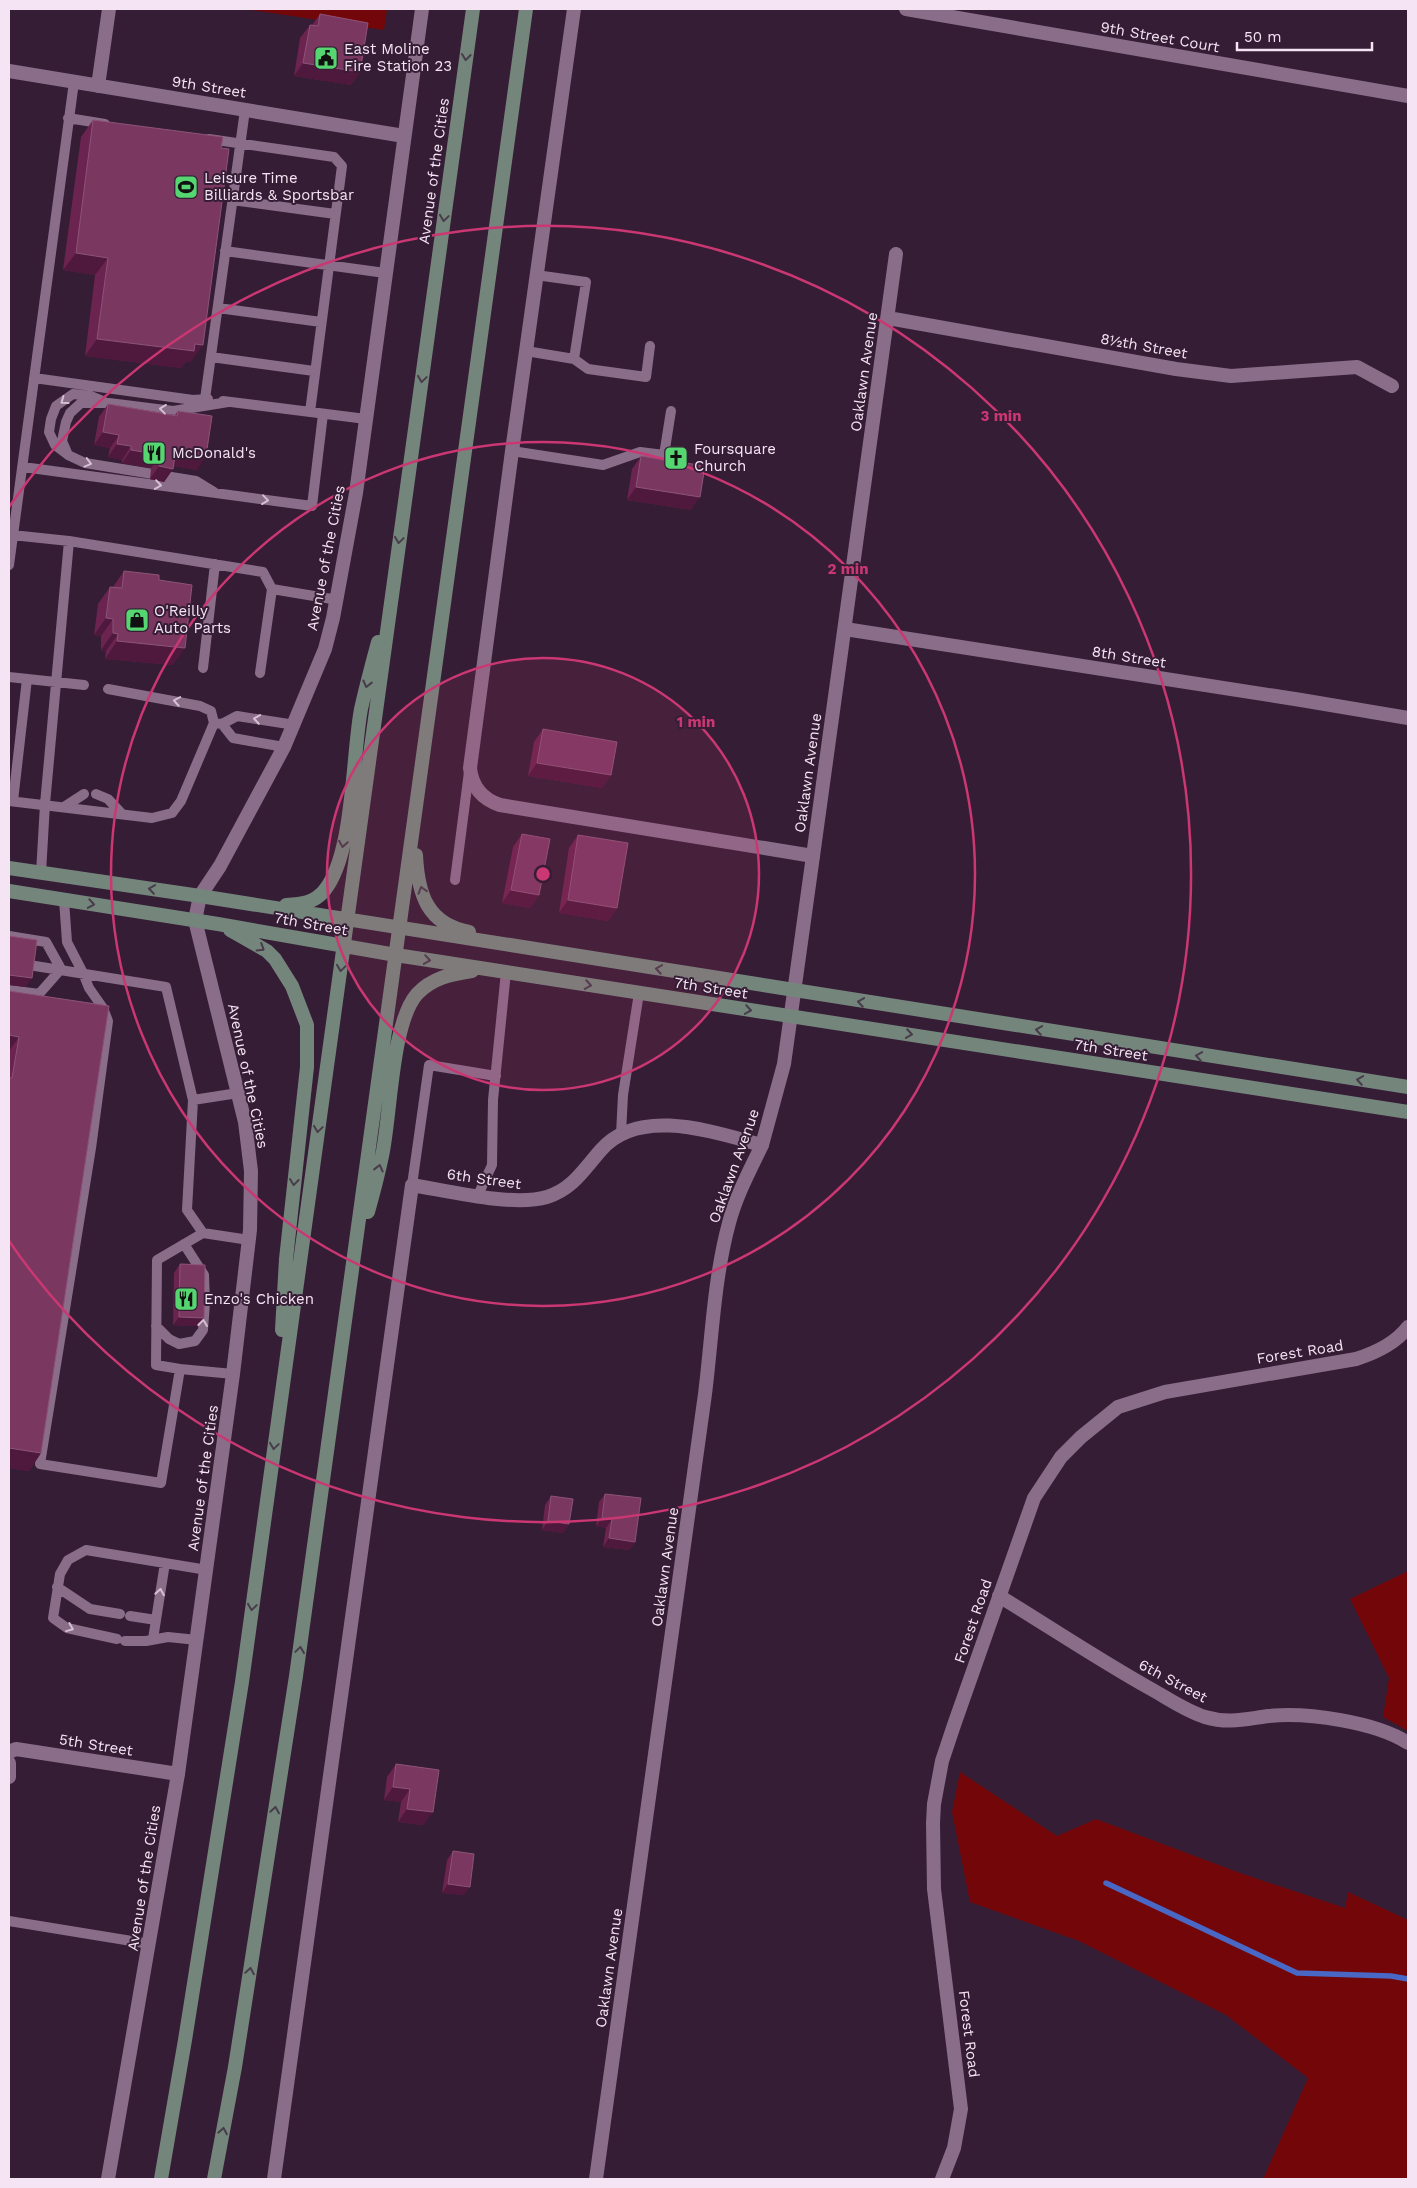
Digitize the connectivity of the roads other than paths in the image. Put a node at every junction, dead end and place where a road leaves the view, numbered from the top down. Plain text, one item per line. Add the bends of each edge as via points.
1 (109, 9) edge
2 (422, 9) edge
3 (473, 9) edge
4 (526, 9) edge
5 (574, 9) edge
6 (906, 9) edge
7 (9, 71) edge
8 (74, 82) junction
9 (98, 86) junction
10 (1408, 96) edge
11 (245, 110) junction
12 (68, 118) junction
13 (116, 125) edge
14 (404, 136) junction
15 (202, 138) edge
16 (240, 143) junction
17 (232, 200) junction
18 (335, 214) junction
19 (225, 251) junction
20 (896, 254) dead end
21 (328, 265) junction
22 (385, 273) junction
23 (536, 275) junction
24 (218, 308) junction
25 (888, 318) junction
26 (321, 322) junction
27 (650, 346) dead end
28 (526, 351) junction
29 (211, 357) junction
30 (574, 359) junction
31 (314, 371) junction
32 (34, 378) junction
33 (1392, 386) dead end
34 (205, 399) junction
35 (228, 402) junction
36 (109, 403) junction
37 (671, 411) dead end
38 (310, 412) junction
39 (323, 414) junction
40 (366, 419) junction
41 (512, 451) junction
42 (68, 455) junction
43 (22, 467) junction
44 (217, 494) junction
45 (12, 535) junction
46 (69, 541) junction
47 (9, 564) edge
48 (215, 564) junction
49 (396, 568) junction
50 (272, 589) junction
51 (338, 600) junction
52 (845, 629) junction
53 (204, 668) dead end
54 (260, 673) dead end
55 (9, 677) edge
56 (27, 679) junction
57 (56, 683) junction
58 (84, 685) dead end
59 (108, 689) dead end
60 (1408, 718) edge
61 (218, 724) junction
62 (295, 725) junction
63 (284, 747) junction
64 (470, 768) junction
65 (84, 794) dead end
66 (96, 794) dead end
67 (11, 801) edge
68 (45, 804) junction
69 (64, 807) junction
70 (122, 814) junction
71 (414, 823) junction
72 (814, 856) junction
73 (9, 868) edge
74 (41, 873) junction
75 (455, 880) dead end
76 (9, 891) edge
77 (200, 896) junction
78 (64, 900) junction
79 (267, 908) junction
80 (195, 920) junction
81 (347, 920) junction
82 (218, 924) junction
83 (399, 929) junction
84 (9, 936) edge
85 (344, 947) junction
86 (536, 950) junction
87 (396, 955) junction
88 (29, 965) edge
89 (61, 969) junction
90 (485, 969) junction
91 (83, 972) junction
92 (506, 972) junction
93 (9, 990) edge
94 (794, 991) junction
95 (639, 993) junction
96 (791, 1017) junction
97 (496, 1076) junction
98 (1408, 1087) edge
99 (238, 1093) junction
100 (193, 1100) junction
101 (1408, 1112) edge
102 (621, 1134) junction
103 (762, 1145) junction
104 (412, 1185) junction
105 (478, 1195) junction
106 (203, 1233) junction
107 (250, 1240) junction
108 (184, 1244) junction
109 (351, 1283) junction
110 (156, 1326) junction
111 (1408, 1327) edge
112 (180, 1369) junction
113 (233, 1374) junction
114 (278, 1421) junction
115 (165, 1563) junction
116 (207, 1570) junction
117 (57, 1587) junction
118 (999, 1596) junction
119 (156, 1620) junction
120 (153, 1640) junction
121 (197, 1640) junction
122 (1408, 1744) edge
123 (9, 1752) edge
124 (9, 1763) edge
125 (178, 1774) junction
126 (9, 1777) edge
127 (9, 1920) edge
128 (150, 1944) junction
129 (108, 2179) edge
130 (161, 2179) edge
131 (214, 2179) edge
132 (274, 2179) edge
133 (596, 2179) edge
134 (942, 2179) edge

1 - 9 street
2 - 14 street, Avenue of the Cities
3 -> 49 main road, Avenue of the Cities
4 - 71 main road
5 - 23 street
6 - 10 street, 9th Street Court
7 - 8 street, 9th Street
8 - 9 street, 9th Street
8 - 12 lane
9 - 11 street, 9th Street
11 - 14 street, 9th Street
11 - 16 lane
12 - 13 lane
12 - 32 lane
14 - 22 street, Avenue of the Cities
15 - 16 lane
16 - 17 lane
16 - 18 lane via 334,157 342,166
17 - 18 lane
17 - 19 lane
18 - 21 lane
19 - 21 lane
19 - 24 lane
20 - 25 street, Oaklawn Avenue
21 - 22 lane
21 - 26 lane
22 - 40 street, Avenue of the Cities
23 - 28 street
23 - 30 lane via 586,282
24 - 26 lane
24 - 29 lane
25 - 33 street, 8½th Street via 1231,376 1357,367
25 - 52 street, Oaklawn Avenue
26 - 31 lane
27 - 30 lane via 646,377 588,369
28 - 30 lane
28 - 41 street
29 - 31 lane
29 - 34 lane
31 - 38 lane
32 - 34 lane
32 - 43 lane
34 - 35 lane
35 -> 36 lane via 173,410
35 - 38 lane
36 - 42 lane via 82,403 70,413 62,441
36 -> 42 lane via 73,394 56,406 50,418 49,432 55,445
37 - 41 lane via 664,455 640,452 603,465
38 - 39 lane
39 - 40 lane
44 -> 39 lane via 312,506
40 - 51 street, Avenue of the Cities
41 - 64 street
42 -> 44 lane via 85,463 196,481
43 -> 44 lane
43 - 45 lane
45 - 46 lane
45 - 47 lane
46 - 48 lane
46 - 57 lane
48 - 50 lane via 263,572
48 - 53 lane
49 -> 79 main road via 361,710 341,858 318,898 309,903
49 - 81 main road, Avenue of the Cities
50 - 51 lane
50 - 54 lane
51 - 62 street, Avenue of the Cities via 325,649
52 - 60 street, 8th Street
52 - 72 street, Oaklawn Avenue
55 - 56 lane
56 - 57 lane
56 - 67 lane
57 - 58 lane
57 - 68 lane
61 -> 59 lane via 211,711 200,706
62 -> 61 lane via 237,716
61 - 63 lane via 233,738
61 - 70 lane via 172,813 152,818
62 - 63 street, Avenue of the Cities
63 - 77 street, Avenue of the Cities
64 - 72 street via 476,789 500,805
64 - 75 lane
65 - 69 lane
66 - 70 lane via 108,799
67 - 68 lane
68 - 69 lane
68 - 74 lane
69 - 70 lane
71 - 83 main road
86 -> 71 main road via 460,930 438,918 427,907 417,874
72 - 94 street, Oaklawn Avenue
73 - 74 main road, 7th Street
77 -> 74 main road, 7th Street
76 - 78 main road, 7th Street
77 - 79 main road, 7th Street
77 - 80 street, Avenue of the Cities
78 -> 80 main road, 7th Street
78 - 91 lane via 67,942
79 - 81 main road, 7th Street
80 - 82 main road, 7th Street
80 - 99 street, Avenue of the Cities
81 - 83 main road, 7th Street
81 - 85 main road, Avenue of the Cities
82 - 85 main road, 7th Street
82 -> 114 main road via 267,951 275,959 292,986 307,1025 307,1067 286,1259
83 - 86 main road, 7th Street
83 - 87 main road
84 - 89 lane via 46,942
85 - 87 main road, 7th Street
85 -> 114 main road, Avenue of the Cities
94 -> 86 main road, 7th Street
87 -> 90 main road, 7th Street
87 - 109 main road
88 - 89 lane
89 - 91 lane
89 - 93 lane via 39,994
90 - 92 main road, 7th Street
109 -> 90 main road via 382,1156 404,1016 416,995 437,978
91 - 100 lane via 166,987
91 - 112 lane via 108,1021 40,1464 160,1483
92 -> 95 main road, 7th Street
92 - 97 lane
94 - 96 street, Oaklawn Avenue
98 -> 94 main road, 7th Street
95 -> 96 main road, 7th Street
95 - 102 lane via 623,1094
96 -> 101 main road, 7th Street
96 - 103 street, Oaklawn Avenue via 784,1064
97 - 104 lane via 429,1065
97 - 105 lane via 492,1165
99 - 100 lane
99 - 107 street, Avenue of the Cities via 251,1171
100 - 106 lane via 187,1210
102 - 103 street, 6th Street via 647,1125 720,1134
102 - 105 street, 6th Street via 601,1150 576,1181 549,1196 524,1202
103 - 133 street, Oaklawn Avenue via 734,1207 721,1262
104 - 105 street, 6th Street
104 - 132 street
106 - 107 lane
106 - 108 lane
107 - 113 street, Avenue of the Cities
108 - 110 lane via 157,1260
110 -> 108 lane via 169,1339 180,1344 195,1340 203,1330 204,1275
131 -> 109 main road via 235,2067 296,1676
110 - 112 lane via 156,1365
111 - 118 street, Forest Road via 1390,1344 1356,1359 1165,1392 1118,1407 1080,1437 1038,1490
112 - 113 lane
113 - 116 street, Avenue of the Cities
114 -> 130 main road, Avenue of the Cities via 242,1682
115 - 116 lane
115 - 117 lane via 86,1550 68,1560
119 -> 115 lane
116 - 121 street, Avenue of the Cities
117 - 119 lane via 90,1609
117 -> 120 lane via 53,1618 66,1628 121,1640
118 - 122 street, 6th Street via 1105,1663 1205,1717 1242,1721 1270,1716 1346,1721 1369,1726
118 - 134 street, Forest Road via 942,1761 934,1804 934,1889 961,2109 954,2148
119 - 120 lane
120 - 121 lane via 168,1637
121 - 125 street, Avenue of the Cities
123 - 125 street, 5th Street via 16,1749
124 - 126 street
125 - 128 street, Avenue of the Cities
127 - 128 lane
128 - 129 street, Avenue of the Cities

